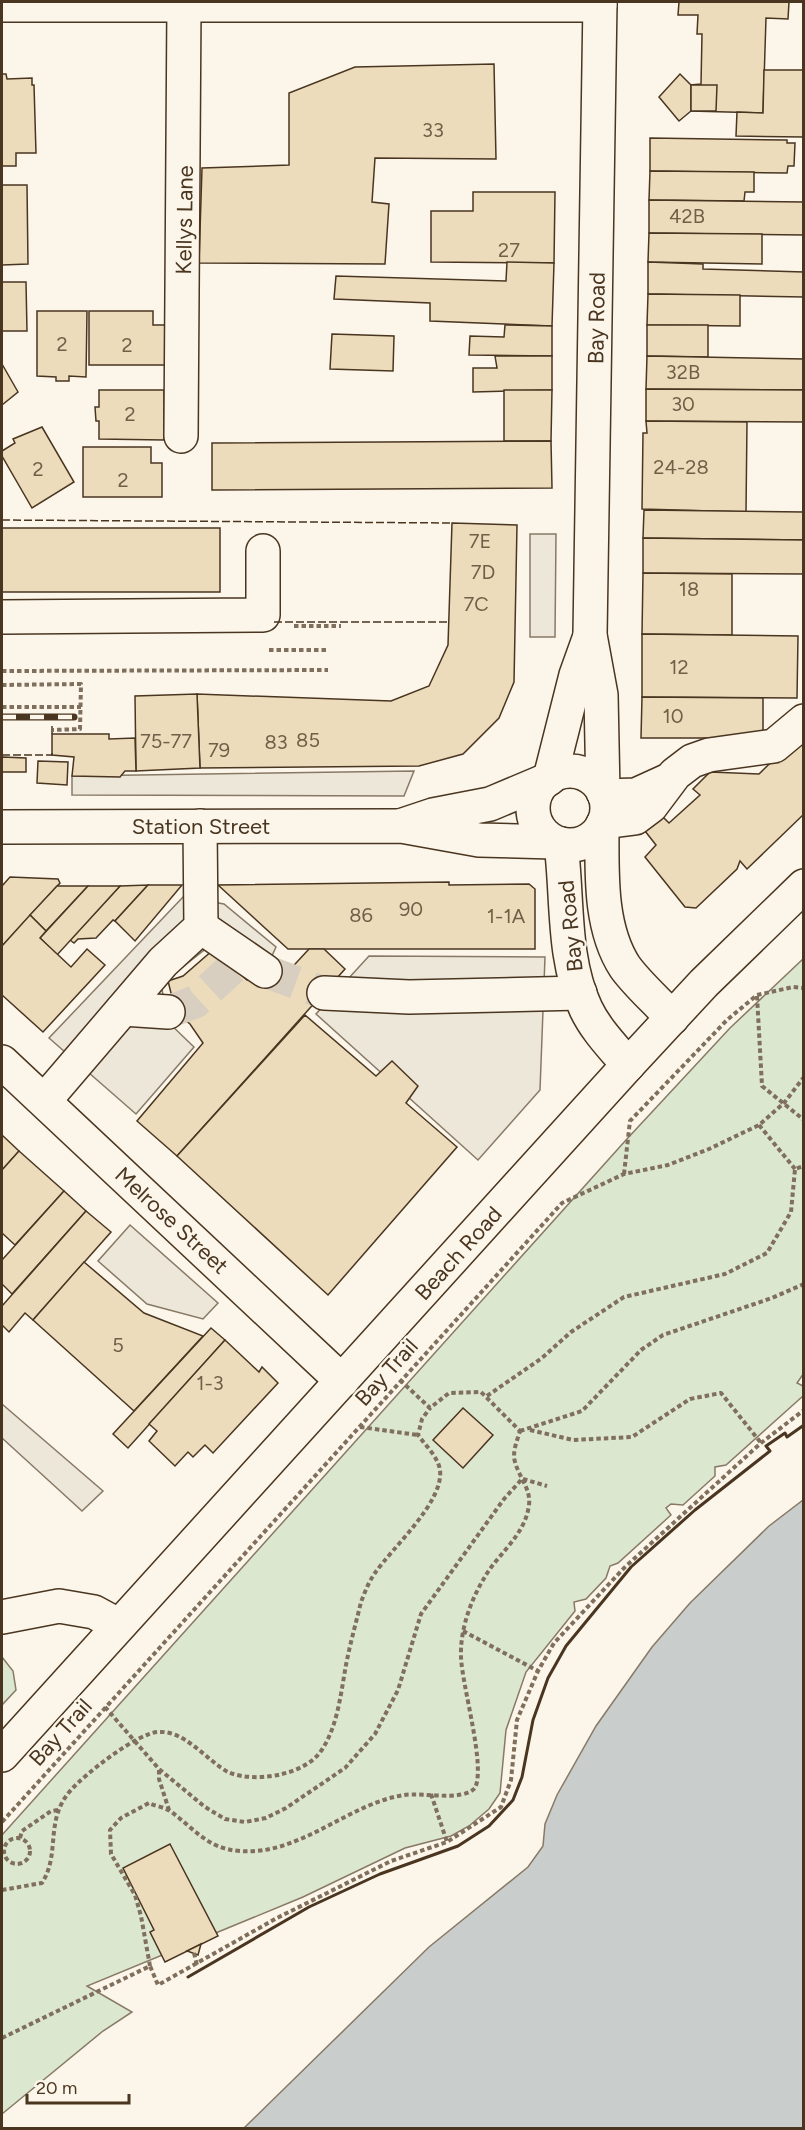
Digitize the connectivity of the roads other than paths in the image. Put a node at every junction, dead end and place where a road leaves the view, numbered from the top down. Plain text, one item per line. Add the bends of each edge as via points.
1 (600, 3) edge
2 (2, 4) edge
3 (184, 4) junction
4 (181, 436) dead end
5 (263, 551) dead end
6 (2, 617) edge
7 (590, 634) junction
8 (804, 721) edge
9 (548, 779) junction
10 (604, 809) junction
11 (200, 826) junction
12 (401, 826) junction
13 (2, 827) edge
14 (558, 843) junction
15 (804, 886) edge
16 (201, 927) junction
17 (247, 966) tunnel mouth
18 (324, 993) tunnel mouth
19 (580, 993) junction
20 (123, 1009) junction
21 (168, 1012) tunnel mouth
22 (672, 1018) junction
23 (2, 1062) edge
24 (628, 1065) junction
25 (45, 1100) junction
26 (342, 1381) junction
27 (2, 1617) edge
28 (118, 1625) junction
29 (2, 1755) edge

1 - 3 main road
1 - 7 main road, Bay Road
2 - 3 main road
3 - 4 main road, Kellys Lane
5 - 6 main road via 263,615
7 - 9 main road, Bay Road
7 - 10 main road, Bay Road via 601,694
8 - 10 main road via 774,746 708,755 692,761 669,780
9 - 10 main road via 562,772 583,774 595,781
9 - 12 main road, Station Street via 484,806 433,815
9 - 14 main road via 535,798 534,813 543,832
10 - 14 main road via 594,837 582,844
10 - 22 main road, Bay Road via 604,898 616,946 625,967
11 - 12 main road, Station Street
11 - 13 main road, Station Street
11 - 16 main road
12 - 14 main road, Station Street via 479,840
14 - 19 main road, Bay Road via 571,955
15 - 22 main road, Beach Road
16 - 17 main road
16 - 20 main road via 163,962
18 - 19 main road via 409,997
19 - 24 main road, Bay Road via 592,1020
20 - 21 main road
20 - 25 main road
22 - 24 main road, Beach Road
23 - 25 main road, Melrose Street
24 - 26 main road, Beach Road
25 - 26 main road, Melrose Street
26 - 28 main road, Beach Road
27 - 28 main road via 59,1606 94,1612
28 - 29 main road, Beach Road

